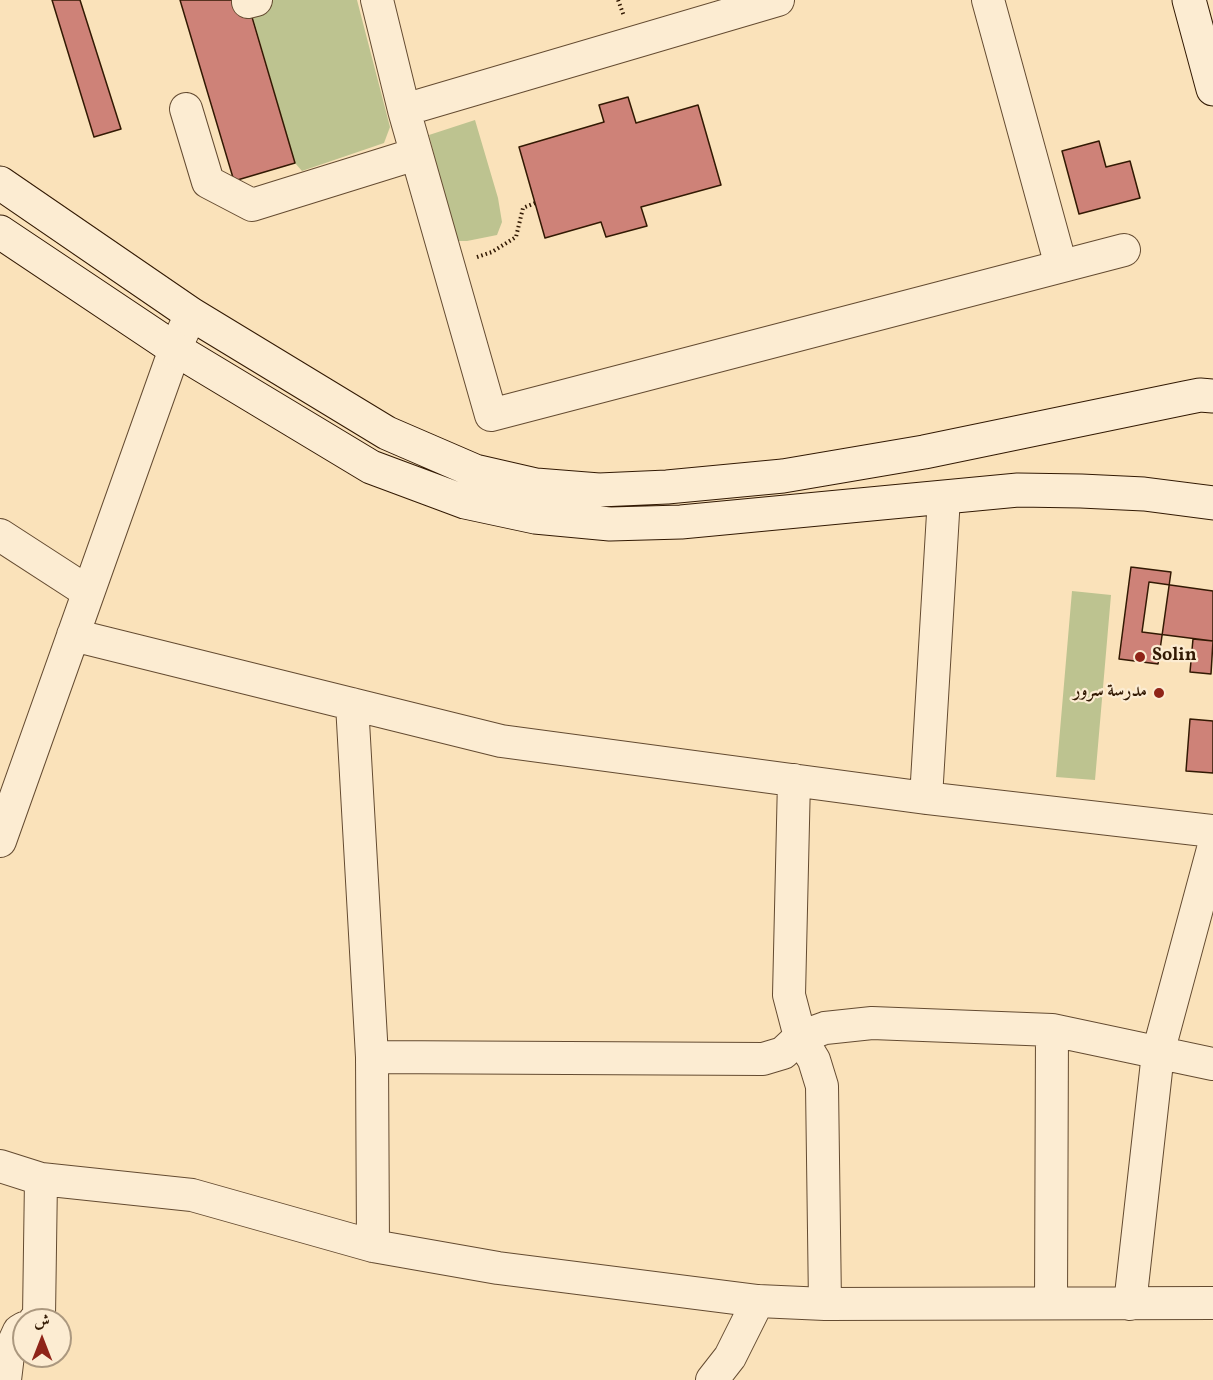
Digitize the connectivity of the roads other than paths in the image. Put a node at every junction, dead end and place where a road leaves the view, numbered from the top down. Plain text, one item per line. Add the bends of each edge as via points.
1 (376, 0) edge
2 (778, 0) edge
3 (988, 0) edge
4 (1189, 0) edge
5 (1213, 89) edge
6 (186, 109) dead end
7 (404, 110) junction
8 (416, 154) junction
9 (0, 183) edge
10 (0, 232) edge
11 (1124, 250) dead end
12 (1061, 266) junction
13 (191, 314) junction
14 (175, 350) junction
15 (1213, 396) edge
16 (944, 497) junction
17 (1211, 501) edge
18 (0, 535) edge
19 (88, 592) junction
20 (73, 635) junction
21 (352, 704) junction
22 (794, 780) junction
23 (8, 790) edge
24 (926, 798) junction
25 (1213, 831) edge
26 (0, 841) edge
27 (1213, 849) edge
28 (1052, 1030) junction
29 (800, 1037) junction
30 (1158, 1053) junction
31 (372, 1057) junction
32 (1213, 1064) edge
33 (0, 1166) edge
34 (41, 1179) junction
35 (373, 1246) junction
36 (758, 1301) junction
37 (1051, 1303) junction
38 (1213, 1303) edge
39 (825, 1304) junction
40 (1130, 1304) junction
41 (39, 1308) edge
42 (12, 1346) edge
43 (5, 1380) edge
44 (712, 1380) edge

1 - 7 street
2 - 7 street
3 - 12 street
4 - 5 main road
6 - 8 street via 208,182 252,205
7 - 8 street
8 - 12 street via 491,415
9 - 13 main road
10 - 14 main road
11 - 12 street
13 - 14 street
13 - 15 main road via 387,433 475,471 536,485 599,490 783,476 924,452 1200,395
14 - 16 main road via 371,467 465,502 535,517 610,524 681,522
14 - 19 street
16 - 17 main road via 1018,490 1144,494
16 - 24 street
18 - 19 street
19 - 20 street
20 - 21 street
20 - 23 street
21 - 22 street via 501,741
21 - 31 street
22 - 24 street
22 - 29 street via 789,995
23 - 26 street
24 - 25 street
27 - 30 street
28 - 29 street via 872,1023 825,1028
28 - 30 street
28 - 37 street
29 - 31 street via 783,1053 763,1059
29 - 39 street via 814,1060 822,1086
30 - 32 street
30 - 40 street
31 - 35 street
33 - 34 street
34 - 35 street via 192,1195
34 - 41 street
35 - 36 street via 498,1268
36 - 39 street
36 - 44 street via 730,1357
37 - 39 street
37 - 40 street
38 - 40 street
42 - 43 street

